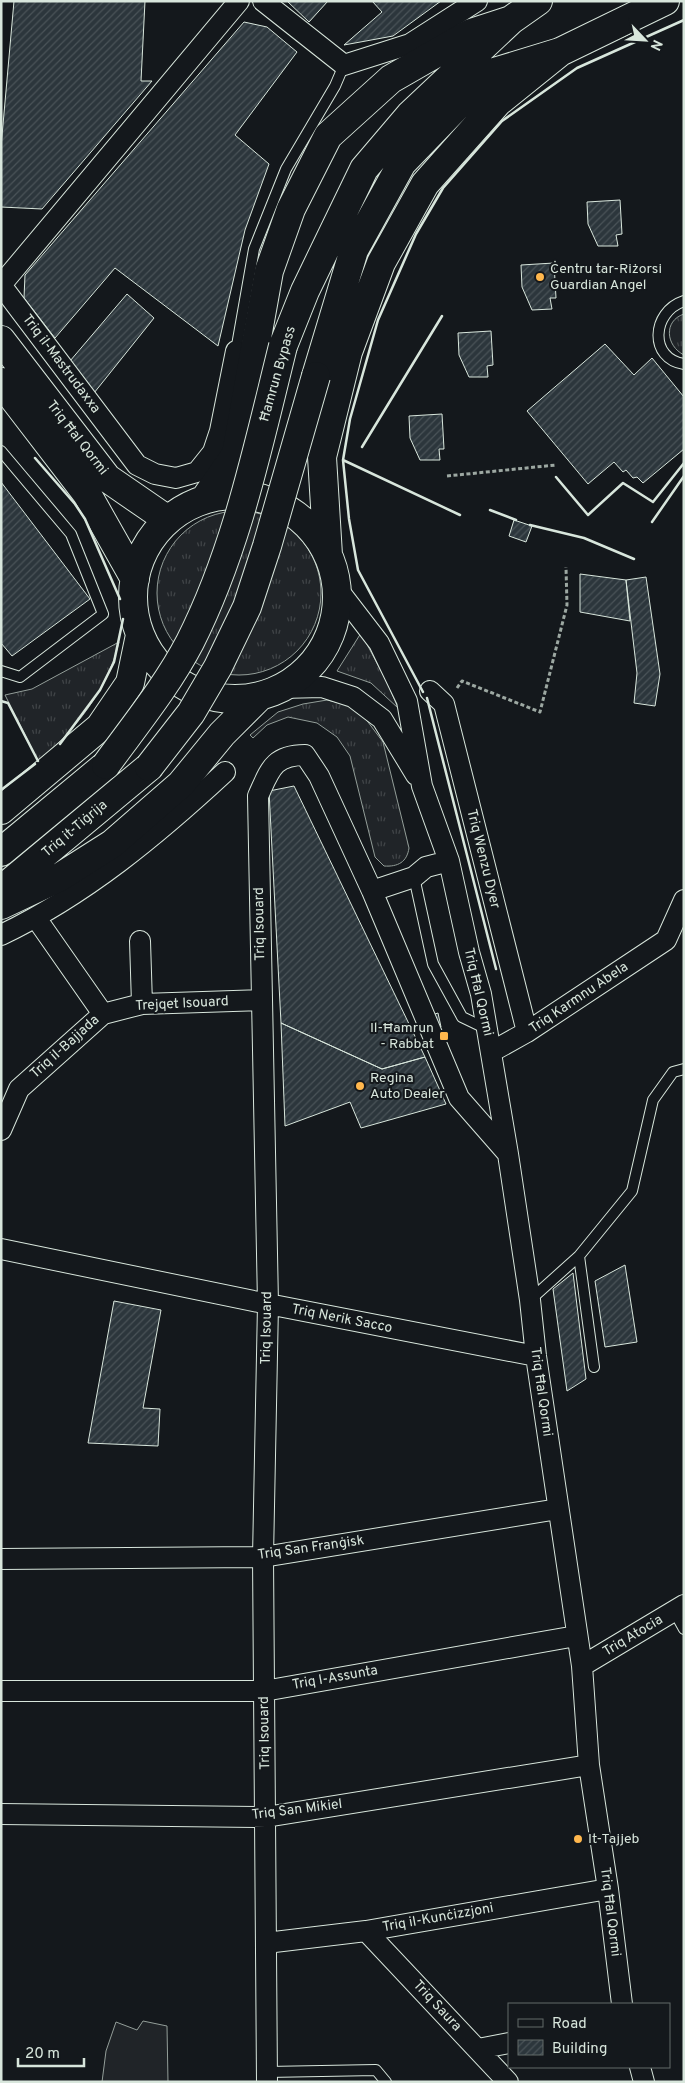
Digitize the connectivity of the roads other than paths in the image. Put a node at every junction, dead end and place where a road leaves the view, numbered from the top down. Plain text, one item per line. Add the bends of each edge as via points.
1 (239, 1) edge
2 (263, 1) edge
3 (477, 1) edge
4 (538, 1) edge
5 (664, 1) edge
6 (511, 20) junction
7 (560, 52) junction
8 (344, 65) junction
9 (684, 301) edge
10 (1, 340) edge
11 (236, 351) joint
12 (684, 364) edge
13 (1, 382) edge
14 (1, 451) edge
15 (204, 500) junction
16 (168, 520) junction
17 (328, 556) junction
18 (134, 578) junction
19 (336, 587) junction
20 (140, 635) junction
21 (1, 671) edge
22 (270, 692) junction
23 (437, 698) road end
24 (106, 765) joint
25 (225, 772) dead end
26 (422, 786) junction
27 (1, 810) edge
28 (1, 852) edge
29 (449, 861) junction
30 (414, 877) junction
31 (1, 890) edge
32 (372, 891) junction
33 (684, 900) edge
34 (1, 905) edge
35 (36, 918) junction
36 (1, 934) edge
37 (140, 941) dead end
38 (262, 1000) junction
39 (142, 1004) junction
40 (103, 1014) junction
41 (488, 1030) junction
42 (527, 1032) junction
43 (491, 1052) junction
44 (684, 1069) edge
45 (1, 1130) edge
46 (508, 1154) junction
47 (1, 1249) edge
48 (579, 1256) junction
49 (530, 1300) junction
50 (268, 1304) junction
51 (536, 1356) junction
52 (594, 1368) dead end
53 (558, 1509) junction
54 (263, 1557) junction
55 (1, 1559) edge
56 (679, 1608) edge
57 (684, 1628) edge
58 (576, 1636) junction
59 (582, 1666) junction
60 (264, 1690) junction
61 (1, 1691) edge
62 (589, 1765) junction
63 (1, 1814) edge
64 (266, 1816) junction
65 (608, 1889) junction
66 (366, 1930) junction
67 (266, 1943) junction
68 (622, 2003) edge
69 (508, 2043) edge
70 (478, 2050) junction
71 (640, 2068) edge
72 (267, 2077) edge
73 (386, 2082) edge
74 (508, 2082) edge
75 (644, 2082) edge

1 - 11 street, Triq il-Mastrudaxxa via 1,285 137,465 155,474 176,478 197,472 213,452
2 - 8 street
3 - 8 street via 410,44
4 - 6 highway, Ħamrun Bypass
5 - 7 highway
6 - 15 highway, Ħamrun Bypass via 471,33 391,79 328,136 291,209 269,271 236,454
6 - 24 highway, Ħamrun Bypass, bridge via 410,115 364,169 305,291 283,346 243,505 210,599 184,652
7 - 17 highway via 498,102 425,184 381,263 348,352 322,457
7 - 31 highway, Triq it-Tiġrija, bridge via 488,74 402,163 354,250 267,546 247,607 218,667 192,712 149,767
8 - 11 lane via 286,169 254,249
9 - 12 lane via 672,305 665,312 658,333 662,350
10 - 16 highway, Triq Ħal Qormi via 107,478
13 - 18 highway, Triq Ħal Qormi via 87,494
14 - 21 lane via 71,534 103,614 20,677
15 - 16 highway
15 - 17 highway via 232,495 260,498 286,509 309,527
16 - 18 highway via 146,546
17 - 19 highway
18 - 20 highway via 133,607
19 - 22 highway via 335,616 327,640 299,677
19 - 26 street, Triq Ħal Qormi via 380,643 407,701
20 - 22 highway via 161,668 193,691 232,699
20 - 27 highway via 130,684 100,727
22 - 26 street, Triq Ħal Qormi via 322,687 353,697 382,719
22 - 34 highway via 222,734 181,784 112,844 60,877
23 - 42 street, Triq Wenzu Dyer
24 - 28 highway, Triq it-Tiġrija
25 - 35 street via 134,852
26 - 29 street, Triq Ħal Qormi
29 - 30 street via 426,867
29 - 41 street, Triq Ħal Qormi
30 - 32 street
30 - 41 lane via 433,964 462,1017
32 - 38 street, Triq Isouard via 319,776 305,755 290,755 271,767 258,796
32 - 46 street, Triq Isouard via 459,1098
33 - 42 street, Triq Karmnu Abela via 666,940
35 - 36 street
35 - 40 street, Triq il-Bajjada
37 - 39 street
38 - 39 street, Trejqet Isouard
38 - 50 street, Triq Isouard
39 - 40 street, Trejqet Isouard
40 - 45 street, Triq il-Bajjada via 19,1088
41 - 43 street, Triq Ħal Qormi
42 - 43 street, Triq Karmnu Abela
43 - 46 street, Triq Ħal Qormi
44 - 48 lane via 673,1072 653,1100 632,1191
46 - 49 street, Triq Ħal Qormi
47 - 50 street, Triq Nerik Sacco
48 - 49 lane
48 - 52 lane
49 - 51 street, Triq Ħal Qormi
50 - 51 street, Triq Nerik Sacco
50 - 54 street, Triq Isouard
51 - 53 street, Triq Ħal Qormi
53 - 54 street, Triq San Franġisk
53 - 58 street, Triq Ħal Qormi
54 - 55 street, Triq San Franġisk
54 - 60 street, Triq Isouard
56 - 57 lane
56 - 59 street, Triq Atocia
58 - 59 street, Triq Ħal Qormi
58 - 60 street, Triq l-Assunta
59 - 62 street, Triq Ħal Qormi
60 - 61 street, Triq l-Assunta
60 - 64 street, Triq Isouard
62 - 64 street, Triq San Mikiel
62 - 65 street, Triq Ħal Qormi
63 - 64 street, Triq San Mikiel
64 - 67 street, Triq Isouard
65 - 66 street, Triq il-Kunċizzjoni
65 - 68 street, Triq Ħal Qormi
66 - 67 street, Triq il-Kunċizzjoni
66 - 70 street, Triq Saura
67 - 72 street, Triq Isouard
69 - 70 street
70 - 74 street, Triq Saura
71 - 75 street
72 - 73 lane via 376,2070

